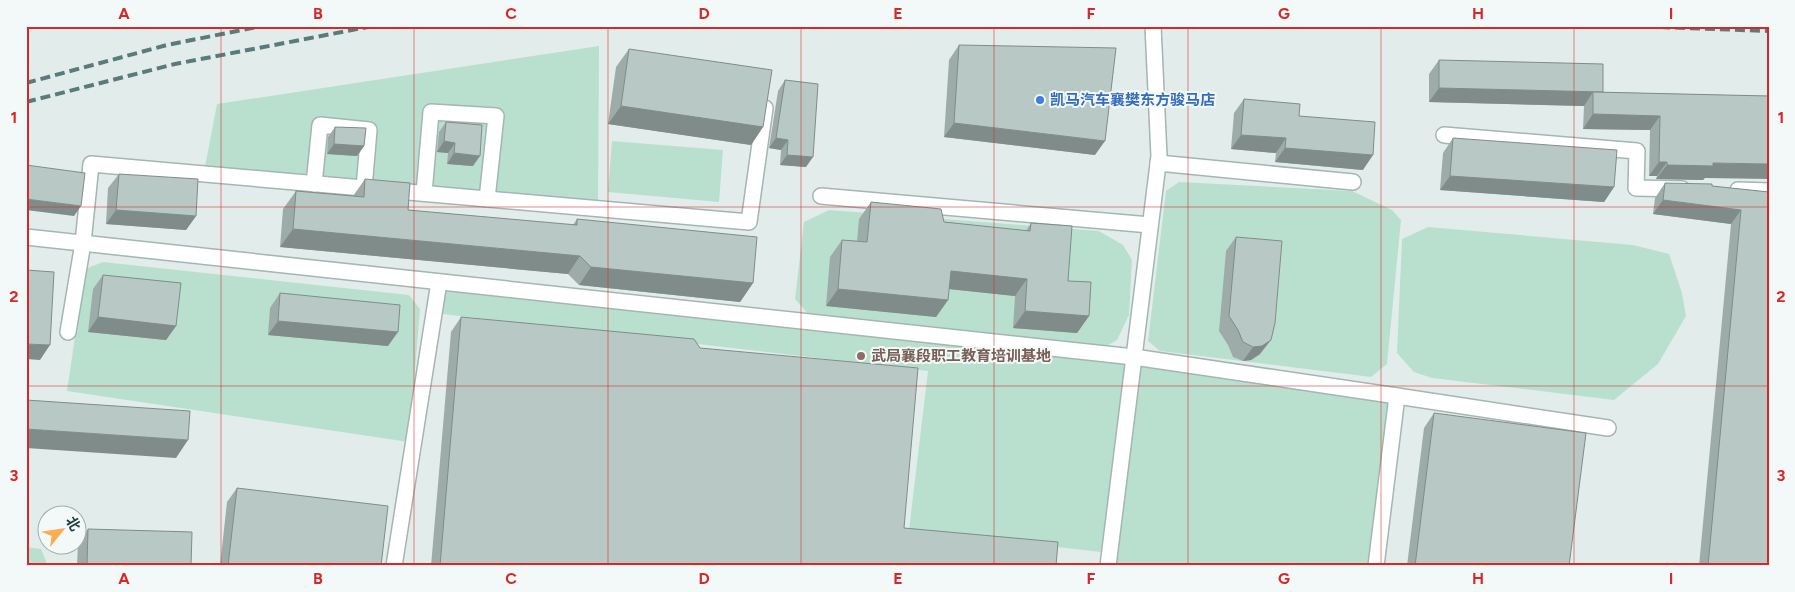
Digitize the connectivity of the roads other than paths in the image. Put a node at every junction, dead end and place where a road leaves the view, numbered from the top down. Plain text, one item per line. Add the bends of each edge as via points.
1 (1153, 26) edge
2 (767, 96) edge
3 (1444, 134) dead end
4 (1158, 163) junction
5 (1353, 182) dead end
6 (314, 184) junction
7 (364, 188) junction
8 (1693, 189) edge
9 (1721, 190) edge
10 (1769, 191) edge
11 (424, 193) junction
12 (821, 196) dead end
13 (487, 199) junction
14 (1150, 225) junction
15 (26, 237) edge
16 (83, 243) junction
17 (438, 282) junction
18 (68, 332) dead end
19 (1134, 357) junction
20 (1397, 396) junction
21 (1608, 428) dead end
22 (394, 566) edge
23 (1108, 566) edge
24 (1376, 566) edge

1 - 4 street
2 - 13 street via 749,222
3 - 8 street via 1637,151 1636,188
4 - 5 street
4 - 14 street
6 - 7 street
6 - 7 street via 320,125 370,130
6 - 16 street via 91,164
7 - 11 street
9 - 10 street
11 - 13 street
11 - 13 street via 431,112 496,116
12 - 14 street
14 - 19 street
15 - 16 street
16 - 17 street
16 - 18 street
17 - 19 street
17 - 22 street
19 - 20 street
19 - 23 street
20 - 21 street
20 - 24 street

